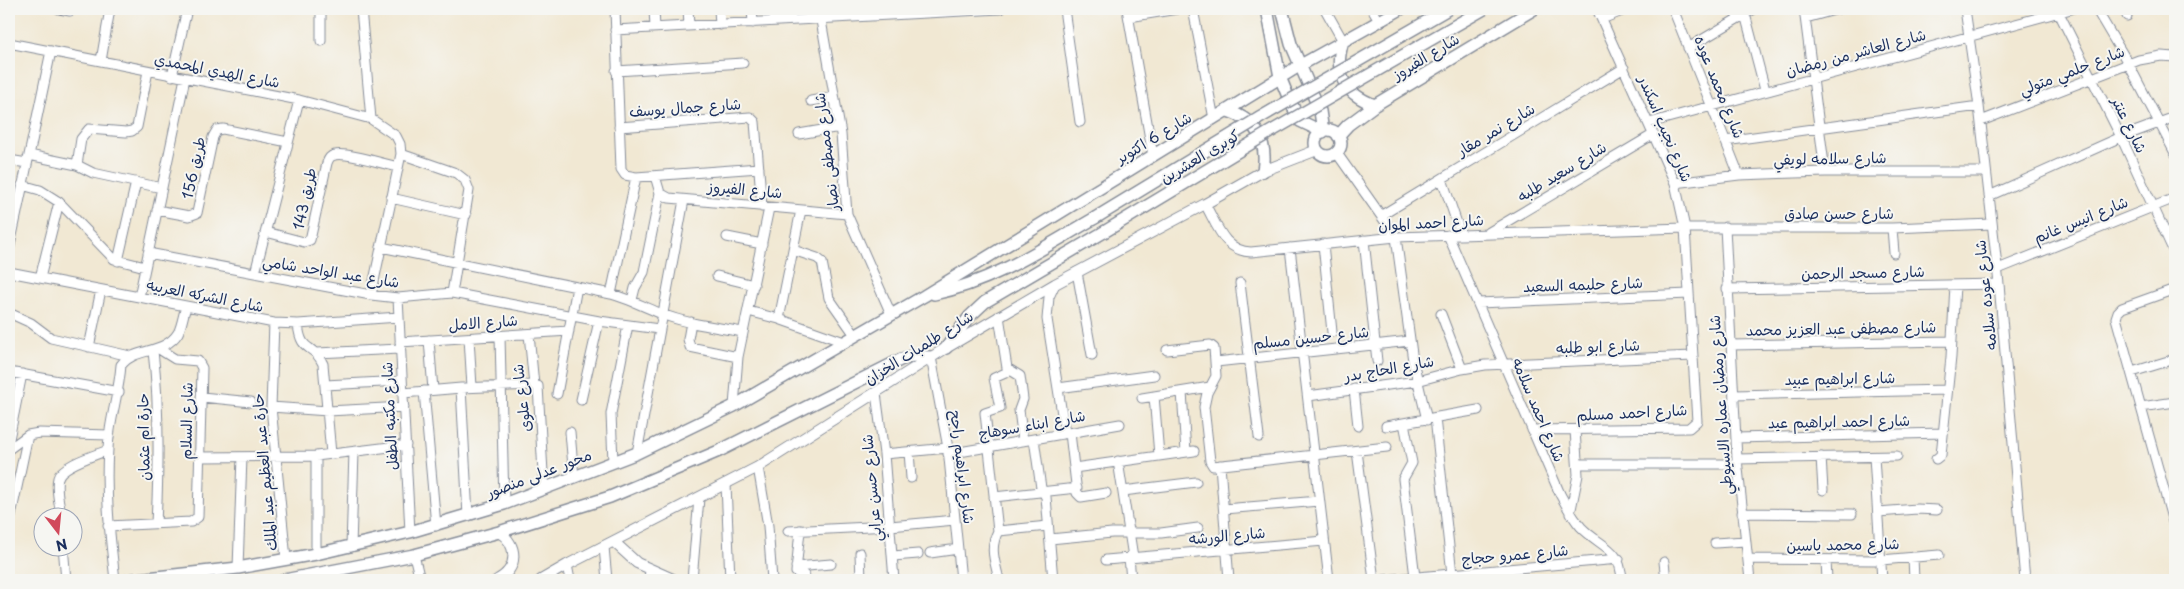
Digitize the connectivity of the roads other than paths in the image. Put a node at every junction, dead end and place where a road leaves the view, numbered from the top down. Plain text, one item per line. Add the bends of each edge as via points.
1 (59, 9) edge
2 (75, 9) edge
3 (110, 9) edge
4 (187, 9) edge
5 (321, 9) edge
6 (360, 9) edge
7 (615, 9) edge
8 (654, 9) edge
9 (688, 9) edge
10 (719, 9) edge
11 (752, 9) edge
12 (778, 9) edge
13 (819, 9) edge
14 (981, 9) edge
15 (1000, 9) edge
16 (1064, 9) edge
17 (1177, 9) edge
18 (1193, 9) edge
19 (1267, 9) edge
20 (1282, 9) edge
21 (1325, 9) edge
22 (1372, 9) edge
23 (1401, 9) edge
24 (1448, 9) edge
25 (1484, 9) edge
26 (1534, 9) edge
27 (1597, 9) edge
28 (1627, 9) edge
29 (1673, 9) edge
30 (1754, 9) edge
31 (1838, 9) edge
32 (1965, 9) edge
33 (2071, 9) edge
34 (2096, 9) edge
35 (937, 10) edge
36 (2058, 10) edge
37 (891, 12) edge
38 (1128, 13) edge
39 (1805, 13) edge
40 (1745, 14) junction
41 (821, 19) junction
42 (1602, 19) junction
43 (779, 21) junction
44 (1379, 21) junction
45 (753, 23) junction
46 (720, 25) junction
47 (689, 26) junction
48 (656, 28) junction
49 (615, 30) junction
50 (1969, 38) junction
51 (321, 41) dead end
52 (1342, 41) junction
53 (9, 43) edge
54 (1688, 48) junction
55 (50, 52) junction
56 (2174, 59) edge
57 (100, 61) junction
58 (743, 63) dead end
59 (2128, 63) junction
60 (1299, 66) junction
61 (1624, 68) junction
62 (616, 70) junction
63 (148, 71) junction
64 (172, 76) junction
65 (1280, 77) junction
66 (186, 78) junction
67 (1813, 78) junction
68 (2090, 78) junction
69 (1765, 90) junction
70 (834, 97) junction
71 (299, 100) junction
72 (811, 101) dead end
73 (1375, 105) junction
74 (1711, 105) junction
75 (1979, 106) junction
76 (1228, 111) junction
77 (2175, 117) edge
78 (371, 119) junction
79 (1214, 120) junction
80 (1980, 121) junction
81 (1080, 122) dead end
82 (2159, 122) junction
83 (1649, 123) junction
84 (619, 127) junction
85 (840, 127) junction
86 (1819, 127) junction
87 (1323, 132) junction
88 (799, 134) dead end
89 (1654, 134) junction
90 (1338, 136) junction
91 (2121, 137) junction
92 (1726, 141) junction
93 (288, 142) junction
94 (1317, 150) junction
95 (1336, 152) junction
96 (2175, 153) edge
97 (401, 154) junction
98 (1153, 156) junction
99 (28, 159) junction
100 (9, 160) edge
101 (77, 165) junction
102 (398, 167) junction
103 (759, 168) junction
104 (1263, 171) junction
105 (1825, 172) junction
106 (1986, 172) junction
107 (1739, 175) junction
108 (655, 176) junction
109 (636, 177) junction
110 (1442, 179) junction
111 (136, 182) junction
112 (1675, 183) junction
113 (22, 185) junction
114 (162, 188) junction
115 (660, 193) junction
116 (1989, 196) junction
117 (391, 198) junction
118 (2175, 198) edge
119 (684, 200) junction
120 (60, 202) junction
121 (1205, 204) junction
122 (765, 207) junction
123 (2152, 207) junction
124 (157, 210) junction
125 (801, 210) junction
126 (847, 214) junction
127 (466, 215) junction
128 (1382, 215) junction
129 (1992, 224) junction
130 (1725, 227) junction
131 (1685, 228) junction
132 (1892, 228) junction
133 (266, 232) junction
134 (1485, 234) junction
135 (1448, 235) junction
136 (1461, 235) junction
137 (727, 237) dead end
138 (1396, 237) junction
139 (1364, 240) junction
140 (762, 244) junction
141 (1323, 244) junction
142 (381, 247) junction
143 (1290, 248) junction
144 (9, 250) edge
145 (793, 250) junction
146 (148, 253) junction
147 (1894, 253) dead end
148 (2175, 254) edge
149 (118, 261) junction
150 (457, 262) junction
151 (145, 267) junction
152 (1998, 269) junction
153 (9, 272) edge
154 (1077, 272) junction
155 (255, 273) junction
156 (717, 276) dead end
157 (40, 278) junction
158 (1240, 283) dead end
159 (1055, 284) junction
160 (1999, 284) junction
161 (754, 285) junction
162 (1955, 286) junction
163 (577, 287) junction
164 (1728, 289) junction
165 (2175, 289) edge
166 (101, 290) junction
167 (452, 293) junction
168 (611, 294) junction
169 (1689, 294) junction
170 (371, 295) junction
171 (924, 296) junction
172 (139, 297) junction
173 (398, 298) junction
174 (632, 300) junction
175 (1478, 303) junction
176 (186, 307) junction
177 (748, 311) junction
178 (9, 313) edge
179 (662, 314) junction
180 (891, 314) junction
181 (1441, 314) dead end
182 (572, 316) junction
183 (999, 316) junction
184 (398, 318) junction
185 (779, 318) junction
186 (599, 321) junction
187 (691, 322) junction
188 (274, 323) junction
189 (298, 324) junction
190 (628, 325) junction
191 (659, 329) junction
192 (569, 332) junction
193 (743, 332) junction
194 (1332, 332) dead end
195 (529, 334) junction
196 (855, 335) junction
197 (500, 336) junction
198 (469, 338) junction
199 (428, 340) junction
200 (1410, 341) junction
201 (1952, 341) junction
202 (844, 342) junction
203 (400, 345) junction
204 (1375, 345) junction
205 (1731, 345) junction
206 (89, 347) junction
207 (946, 348) junction
208 (156, 350) junction
209 (1167, 350) dead end
210 (317, 353) junction
211 (1303, 354) junction
212 (1092, 355) dead end
213 (130, 356) junction
214 (1693, 356) junction
215 (738, 357) junction
216 (931, 357) junction
217 (1249, 359) junction
218 (2175, 359) edge
219 (1377, 361) dead end
220 (1216, 362) junction
221 (1504, 364) junction
222 (1462, 369) junction
223 (1010, 371) junction
224 (9, 372) edge
225 (2132, 372) junction
226 (22, 374) junction
227 (1154, 375) dead end
228 (402, 380) junction
229 (1417, 381) junction
230 (325, 385) junction
231 (534, 385) junction
232 (502, 386) junction
233 (472, 387) junction
234 (1210, 387) junction
235 (461, 388) junction
236 (1058, 388) junction
237 (1354, 389) junction
238 (428, 390) junction
239 (1947, 390) junction
240 (119, 392) junction
241 (1182, 392) junction
242 (403, 393) junction
243 (876, 393) junction
244 (556, 394) dead end
245 (1734, 395) junction
246 (1154, 396) junction
247 (1308, 396) junction
248 (202, 397) junction
249 (1142, 398) dead end
250 (581, 400) dead end
251 (251, 402) dead end
252 (2175, 402) edge
253 (734, 406) junction
254 (271, 407) junction
255 (404, 407) junction
256 (2141, 407) junction
257 (1478, 410) dead end
258 (328, 411) junction
259 (1431, 419) junction
260 (1404, 423) junction
261 (1120, 424) dead end
262 (1358, 426) dead end
263 (1386, 426) dead end
264 (1532, 430) junction
265 (1576, 430) junction
266 (570, 432) dead end
267 (1068, 433) junction
268 (1943, 433) junction
269 (28, 435) junction
270 (109, 435) junction
271 (1259, 437) dead end
272 (1736, 438) junction
273 (9, 439) edge
274 (1034, 439) junction
275 (1023, 441) junction
276 (406, 445) junction
277 (988, 447) junction
278 (1387, 447) dead end
279 (9, 449) edge
280 (108, 450) junction
281 (1357, 450) junction
282 (948, 451) junction
283 (354, 452) junction
284 (909, 452) junction
285 (637, 453) junction
286 (331, 454) junction
287 (884, 454) junction
288 (1315, 455) junction
289 (275, 456) junction
290 (316, 456) junction
291 (1159, 456) junction
292 (1897, 456) dead end
293 (242, 457) junction
294 (1821, 457) junction
295 (1874, 457) junction
296 (200, 458) junction
297 (1936, 459) dead end
298 (1737, 461) junction
299 (613, 462) junction
300 (1118, 462) junction
301 (1578, 464) junction
302 (1220, 465) junction
303 (758, 467) junction
304 (1074, 468) junction
305 (574, 478) junction
306 (911, 478) dead end
307 (1196, 482) dead end
308 (726, 484) junction
309 (1077, 488) junction
310 (544, 490) junction
311 (1823, 490) dead end
312 (1123, 491) junction
313 (1043, 492) junction
314 (1106, 493) dead end
315 (994, 497) junction
316 (698, 498) junction
317 (1319, 501) junction
318 (2172, 503) edge
319 (504, 504) junction
320 (60, 506) edge
321 (1224, 509) junction
322 (1937, 510) dead end
323 (1878, 512) junction
324 (1742, 513) junction
325 (1570, 514) junction
326 (1852, 514) dead end
327 (468, 516) junction
328 (955, 520) junction
329 (156, 523) junction
330 (9, 525) edge
331 (108, 526) junction
332 (436, 526) junction
333 (890, 526) junction
334 (1048, 526) junction
335 (1198, 528) dead end
336 (2175, 529) edge
337 (800, 530) junction
338 (788, 531) dead end
339 (998, 531) junction
340 (410, 532) junction
341 (499, 532) junction
342 (1131, 533) junction
343 (1050, 539) junction
344 (1745, 541) junction
345 (614, 542) junction
346 (1324, 542) junction
347 (1715, 543) dead end
348 (351, 547) junction
349 (604, 547) junction
350 (958, 550) junction
351 (1227, 550) junction
352 (860, 553) dead end
353 (930, 553) dead end
354 (316, 554) junction
355 (918, 554) dead end
356 (414, 555) junction
357 (1939, 555) dead end
358 (64, 556) edge
359 (893, 556) junction
360 (1131, 557) junction
361 (1914, 557) junction
362 (286, 559) junction
363 (1748, 559) junction
364 (1106, 560) dead end
365 (1619, 560) junction
366 (1826, 560) junction
367 (1881, 560) junction
368 (1664, 562) dead end
369 (831, 564) dead end
370 (567, 565) junction
371 (796, 567) junction
372 (238, 568) junction
373 (1452, 574) junction
374 (650, 575) edge
375 (325, 577) edge
376 (1415, 577) junction
377 (66, 580) edge
378 (115, 580) edge
379 (129, 580) edge
380 (284, 580) edge
381 (288, 580) edge
382 (420, 580) edge
383 (497, 580) edge
384 (541, 580) edge
385 (570, 580) edge
386 (607, 580) edge
387 (675, 580) edge
388 (692, 580) edge
389 (730, 580) edge
390 (772, 580) edge
391 (806, 580) edge
392 (861, 580) edge
393 (894, 580) edge
394 (961, 580) edge
395 (999, 580) edge
396 (1053, 580) edge
397 (1131, 580) edge
398 (1229, 580) edge
399 (1329, 580) edge
400 (1374, 580) edge
401 (1384, 580) edge
402 (1622, 580) edge
403 (1666, 580) edge
404 (1750, 580) edge
405 (1827, 580) edge
406 (1882, 580) edge
407 (1914, 580) edge
408 (2024, 580) edge

1 - 2 street
3 - 57 street
4 - 64 street
5 - 51 street
6 - 78 street
7 - 49 street
8 - 48 street
9 - 47 street
10 - 46 street
11 - 45 street
12 - 43 street
13 - 41 street, شارع مصطفى نصار
14 - 15 street
14 - 35 street
16 - 81 street
17 - 38 street
18 - 79 street
19 - 65 main road
20 - 60 main road
21 - 52 street
22 - 44 street
23 - 44 main road, شارع 6 اكتوبر
24 - 171 main road, كوبرى العشرين, bridge via 996,274 961,288
25 - 207 main road, كوبرى العشرين, bridge via 985,302
26 - 73 main road, شارع الفيروز
27 - 42 street, شارع نجيب اسكندر
28 - 42 street
29 - 54 street, شارع محمد عوده
30 - 40 street
31 - 39 street
32 - 50 street, شارع عوده سلامه
33 - 36 street, شارع العاشر من رمضان
34 - 59 street
35 - 37 street
36 - 50 street, شارع العاشر من رمضان
36 - 68 street, شارع عنتر
37 - 41 street
38 - 98 street
39 - 67 street
40 - 54 street
40 - 69 street
41 - 43 street
41 - 70 street, شارع مصطفى نصار
42 - 61 street, شارع نجيب اسكندر
43 - 45 street
44 - 52 main road, شارع 6 اكتوبر
45 - 46 street
46 - 47 street
47 - 48 street
48 - 49 street
49 - 62 street
50 - 67 street, شارع العاشر من رمضان
50 - 75 street, شارع عوده سلامه
52 - 60 main road, شارع 6 اكتوبر
52 - 73 main road via 1338,54 1343,81 1362,101
53 - 55 street, شارع الهدي المحمدي
54 - 74 street, شارع محمد عوده
55 - 57 street, شارع الهدي المحمدي
55 - 99 street
56 - 59 street, شارع حلمي متولي via 2150,57
57 - 63 street, شارع الهدي المحمدي
58 - 62 street
59 - 68 street, شارع حلمي متولي
59 - 82 street
60 - 65 main road, شارع 6 اكتوبر
60 - 87 main road via 1320,110
61 - 83 street, شارع نجيب اسكندر
61 - 110 street, شارع نمر مقار
62 - 84 street
63 - 64 street, شارع الهدي المحمدي
63 - 101 street via 137,127 126,132 89,129 81,138
64 - 66 street, شارع الهدي المحمدي
65 - 76 main road, شارع 6 اكتوبر
65 - 87 main road via 1300,121
66 - 71 street, شارع الهدي المحمدي
66 - 114 street
67 - 69 street, شارع العاشر من رمضان
67 - 86 street
68 - 80 street, شارع حلمي متولي
68 - 91 street, شارع عنتر
69 - 74 street, شارع العاشر من رمضان
70 - 72 street
70 - 85 street, شارع مصطفى نصار
71 - 78 street, شارع الهدي المحمدي
71 - 93 street
73 - 90 main road, شارع الفيروز
74 - 83 street, شارع العاشر من رمضان
74 - 92 street, شارع محمد عوده
75 - 80 street, شارع عوده سلامه
75 - 86 street
76 - 79 main road, شارع 6 اكتوبر
76 - 104 main road via 1251,122 1259,133 1264,145
77 - 82 street
78 - 97 street, شارع الهدي المحمدي via 396,136
79 - 98 main road, شارع 6 اكتوبر
80 - 106 street, شارع عوده سلامه
82 - 91 street
82 - 96 street
83 - 89 street, شارع نجيب اسكندر
84 - 103 street, شارع جمال يوسف via 750,117 755,122
84 - 109 street via 621,169 624,175
85 - 88 street
85 - 126 street, شارع مصطفى نصار
86 - 92 street
86 - 105 street
87 - 90 main road via 1332,131
87 - 94 main road via 1316,138
89 - 112 street, شارع نجيب اسكندر
89 - 134 street, شارع سعيد طلبه
90 - 95 main road via 1340,145
91 - 116 street
91 - 123 street, شارع عنتر
92 - 107 street, شارع محمد عوده
93 - 124 street, طريق 156 via 218,130 213,138 197,213 189,216
93 - 133 street
94 - 95 main road via 1326,156
94 - 104 street, شارع طلمبات الخزان
95 - 128 street
97 - 102 street
97 - 127 street via 456,173 465,180 469,190
98 - 171 main road, شارع 6 اكتوبر
99 - 100 street
99 - 101 street
99 - 113 street
101 - 111 street via 93,173
102 - 117 street
102 - 133 street, طريق 143 via 333,155 327,163 310,240 304,242
103 - 108 street
103 - 122 street, شارع جمال يوسف
104 - 121 street, شارع طلمبات الخزان
105 - 106 street, شارع سلامه لويفي
105 - 107 street, شارع سلامه لويفي
106 - 116 street, شارع عوده سلامه
107 - 112 street, شارع سلامه لويفي
108 - 109 street
108 - 115 street
109 - 168 street
110 - 128 street, شارع نمر مقار
110 - 136 street
111 - 114 street
111 - 149 street
112 - 131 street, شارع نجيب اسكندر
113 - 120 street via 40,190
113 - 144 street
114 - 124 street
115 - 119 street, شارع الفيروز
115 - 174 street via 644,272
116 - 129 street, شارع عوده سلامه
117 - 127 street
117 - 142 street
118 - 123 street, شارع انيس غانم
119 - 122 street, شارع الفيروز
119 - 179 street
120 - 149 street via 109,256
120 - 157 street
121 - 143 street, شارع احمد الموان via 1232,248 1242,252
121 - 154 street, شارع طلمبات الخزان
122 - 125 street, شارع الفيروز
122 - 140 street, شارع جمال يوسف
123 - 148 street, شارع عنتر
123 - 152 street, شارع انيس غانم
124 - 146 street
125 - 126 street, شارع الفيروز
125 - 145 street
126 - 180 street, شارع مصطفى نصار
127 - 150 street
128 - 138 street
129 - 132 street, شارع حسن صادق
129 - 152 street, شارع عوده سلامه
130 - 131 street, شارع حسن صادق
130 - 132 street, شارع حسن صادق
130 - 164 street, شارع رمضان عماره الاسيوطي
131 - 134 street, شارع احمد الموان
131 - 169 street, شارع نجيب اسكندر
132 - 147 street
133 - 155 street
134 - 136 street, شارع احمد الموان
135 - 136 street, شارع احمد الموان
135 - 138 street, شارع احمد الموان
135 - 175 street, شارع احمد سلامه
137 - 140 street
138 - 139 street, شارع احمد الموان
138 - 200 street
139 - 141 street, شارع احمد الموان
139 - 204 street
140 - 161 street, شارع جمال يوسف
141 - 143 street, شارع احمد الموان
141 - 194 street
142 - 150 street
142 - 170 street
143 - 211 street
145 - 185 street
145 - 196 street via 822,262 828,298
146 - 151 street
146 - 155 street, شارع عبد الواحد شامي
149 - 151 street
150 - 163 street
150 - 167 street
151 - 172 street
152 - 160 street, شارع عوده سلامه
153 - 157 street, شارع الشركه العربيه
154 - 159 street, شارع طلمبات الخزان
154 - 212 street
155 - 170 street, شارع عبد الواحد شامي
156 - 161 street
157 - 166 street, شارع الشركه العربيه
158 - 217 street
159 - 183 street, شارع طلمبات الخزان
159 - 236 street via 1049,297 1047,319
160 - 162 street, شارع مسجد الرحمن
160 - 408 street, شارع عوده سلامه
161 - 177 street, شارع جمال يوسف
162 - 164 street, شارع مسجد الرحمن
162 - 201 street
163 - 168 street
163 - 182 street
164 - 205 street, شارع رمضان عماره الاسيوطي
165 - 225 street via 2118,312 2116,318
166 - 172 street, شارع الشركه العربيه
166 - 206 street
167 - 173 street, شارع عبد الواحد شامي
167 - 182 street, شارع عبد الواحد شامي
168 - 174 street
169 - 175 street, شارع حليمه السعيد
169 - 214 street, شارع نجيب اسكندر
170 - 173 street, شارع عبد الواحد شامي
171 - 180 main road, محور عدلى منصور
172 - 176 street, شارع الشركه العربيه
173 - 184 street, شارع مكتبه الطفل
174 - 179 street
175 - 221 street, شارع احمد سلامه
176 - 188 street, شارع الشركه العربيه
176 - 208 street via 179,331
177 - 185 street
177 - 193 street, شارع جمال يوسف
178 - 206 street via 31,323 51,338
179 - 187 street
179 - 191 street
180 - 196 main road, محور عدلى منصور
181 - 222 street
182 - 186 street, شارع عبد الواحد شامي
182 - 192 street
183 - 207 street, شارع طلمبات الخزان
183 - 223 street via 1006,364
184 - 189 street, شارع الشركه العربيه
184 - 203 street, شارع مكتبه الطفل
185 - 202 street
186 - 190 street, شارع عبد الواحد شامي
186 - 250 street
187 - 193 street
187 - 215 street via 690,347
188 - 189 street, شارع الشركه العربيه
188 - 254 street, حارة عبد العظيم عبد الملك
189 - 210 street via 300,339
190 - 191 street, شارع عبد الواحد شامي
190 - 299 street via 611,414
191 - 285 street
192 - 195 street, شارع الامل
192 - 244 street
193 - 215 street, شارع جمال يوسف
195 - 197 street, شارع الامل
195 - 231 street, شارع علوى
196 - 202 main road, محور عدلى منصور
197 - 198 street, شارع الامل
197 - 232 street
198 - 199 street, شارع الامل
198 - 233 street
199 - 203 street, شارع الامل
199 - 238 street
200 - 204 street, شارع حسين مسلم
200 - 229 street
201 - 205 street, شارع مصطفى عبد العزيز محمد
201 - 239 street
202 - 253 main road, محور عدلى منصور
203 - 210 street, شارع الامل
203 - 228 street, شارع مكتبه الطفل
204 - 211 street, شارع حسين مسلم
204 - 219 street
205 - 245 street, شارع رمضان عماره الاسيوطي
206 - 213 street
207 - 216 street, شارع طلمبات الخزان
208 - 213 street
208 - 248 street, شارع السلام via 175,359 200,364
208 - 329 street, حارة ام عثمان via 159,430
209 - 220 street via 1210,345 1214,348
210 - 230 street via 323,364
211 - 217 street, شارع حسين مسلم
211 - 247 street
213 - 240 street via 121,365
214 - 221 street, شارع ابو طلبه
214 - 265 street, شارع احمد مسلم via 1697,418 1693,426
215 - 253 street, شارع جمال يوسف
216 - 243 street, شارع طلمبات الخزان
216 - 282 street, شارع ابراهيم راجح
216 - 341 main road via 902,359 719,451 646,483
217 - 220 street, شارع حسين مسلم
217 - 271 street
218 - 225 street
220 - 234 street via 1216,376
221 - 222 street, شارع الحاج بدر
221 - 264 street, شارع احمد سلامه
222 - 229 street, شارع الحاج بدر
223 - 275 street via 1020,376 1023,399 1019,410
223 - 277 street via 994,379 1001,407 985,413
224 - 226 street
225 - 256 street
226 - 240 street
226 - 273 street
227 - 236 street
228 - 230 street
228 - 242 street, شارع مكتبه الطفل
229 - 237 street, شارع الحاج بدر
229 - 259 street
230 - 258 street
231 - 232 street
231 - 310 street, شارع علوى via 538,386
232 - 233 street
232 - 319 street
233 - 235 street
234 - 241 street
234 - 302 street via 1204,407 1210,461 1213,466
235 - 238 street
235 - 327 street
236 - 267 street
237 - 247 street, شارع الحاج بدر
237 - 262 street
238 - 242 street
238 - 332 street
239 - 245 street, شارع ابراهيم عبيد
239 - 268 street
240 - 270 street
241 - 246 street
241 - 291 street via 1190,451
242 - 255 street, شارع مكتبه الطفل
243 - 287 street, شارع حسن عرابي
243 - 303 street, شارع طلمبات الخزان
245 - 272 street, شارع رمضان عماره الاسيوطي
246 - 249 street
246 - 291 street
247 - 288 street
248 - 251 street
248 - 296 street, شارع السلام
252 - 256 street
253 - 285 main road, محور عدلى منصور
254 - 258 street
254 - 289 street, حارة عبد العظيم عبد الملك
255 - 258 street
255 - 276 street, شارع مكتبه الطفل
256 - 318 street
257 - 259 street
258 - 286 street
259 - 260 street
259 - 373 street
260 - 263 street
260 - 376 street via 1412,463 1403,479
261 - 267 street, شارع ابناء سوهاج
264 - 265 street, شارع احمد مسلم
264 - 325 street, شارع احمد سلامه
265 - 301 street
266 - 305 street
267 - 274 street, شارع ابناء سوهاج
267 - 304 street
268 - 272 street, شارع احمد ابراهيم عيد
268 - 297 street via 1941,455
269 - 270 street
269 - 279 street
269 - 330 street
270 - 280 street
272 - 298 street, شارع رمضان عماره الاسيوطي
274 - 275 street, شارع ابناء سوهاج
274 - 313 street
275 - 277 street, شارع ابناء سوهاج
276 - 283 street
276 - 340 street, شارع مكتبه الطفل
277 - 282 street, شارع ابناء سوهاج
277 - 315 street
278 - 281 street
280 - 320 street via 61,471 58,478
280 - 331 street
281 - 288 street
281 - 400 street
282 - 284 street, شارع ابناء سوهاج
282 - 328 street, شارع ابراهيم راجح
283 - 286 street
283 - 348 street
284 - 287 street, شارع ابناء سوهاج
284 - 306 street
285 - 299 main road, محور عدلى منصور
286 - 290 street
287 - 333 street, شارع حسن عرابي
288 - 302 street
288 - 317 street
289 - 290 street
289 - 293 street
289 - 362 street, حارة عبد العظيم عبد الملك
290 - 354 street
291 - 300 street
292 - 295 street
293 - 296 street
293 - 372 street
294 - 295 street
294 - 298 street
294 - 311 street
295 - 323 street
296 - 329 street, شارع السلام via 198,517 191,522
298 - 301 street
298 - 324 street, شارع رمضان عماره الاسيوطي
299 - 305 main road, محور عدلى منصور
300 - 304 street
300 - 312 street
301 - 325 street via 1577,488
302 - 321 street
303 - 308 street, شارع طلمبات الخزان
303 - 390 street via 768,526
304 - 309 street
305 - 310 main road, محور عدلى منصور
307 - 312 street
308 - 316 street, شارع طلمبات الخزان
308 - 389 street
309 - 313 street
309 - 314 street via 1080,497
310 - 319 main road, محور عدلى منصور
312 - 342 street
313 - 315 street
313 - 334 street
315 - 339 street
316 - 345 street, شارع طلمبات الخزان
316 - 388 street
317 - 321 street
317 - 346 street
318 - 336 street
319 - 327 main road, محور عدلى منصور
321 - 351 street
322 - 323 street
323 - 367 street
324 - 326 street
324 - 344 street, شارع رمضان عماره الاسيوطي
325 - 365 street, شارع احمد سلامه
327 - 332 main road, محور عدلى منصور
328 - 333 street
328 - 350 street, شارع ابراهيم راجح
329 - 331 street
331 - 378 street
332 - 340 main road, محور عدلى منصور
333 - 337 street
333 - 359 street, شارع حسن عرابي
334 - 339 street
334 - 343 street
335 - 342 street
337 - 338 street
337 - 371 street
339 - 395 street via 993,547
340 - 348 main road, محور عدلى منصور
341 - 356 main road
341 - 383 street via 511,543 514,559 506,574
342 - 343 street
342 - 360 street
343 - 396 street
344 - 347 street
344 - 363 street, شارع رمضان عماره الاسيوطي
345 - 349 street, شارع طلمبات الخزان
345 - 374 street
346 - 351 street, شارع الورشه
346 - 399 street
348 - 354 main road, محور عدلى منصور
349 - 370 street, شارع طلمبات الخزان
349 - 386 street
350 - 353 street
350 - 394 street, شارع ابراهيم راجح
351 - 360 street, شارع الورشه
351 - 398 street
352 - 392 street
354 - 362 main road, محور عدلى منصور
355 - 359 street
356 - 375 main road
356 - 382 street
357 - 361 street, شارع محمد ياسين
358 - 377 street
359 - 393 street, شارع حسن عرابي
360 - 364 street, شارع الورشه
360 - 397 street
361 - 367 street, شارع محمد ياسين
361 - 407 street
362 - 372 main road, محور عدلى منصور
363 - 366 street, شارع محمد ياسين
363 - 404 street, شارع رمضان عماره الاسيوطي
365 - 373 street, شارع عمرو حجاج
365 - 402 street
366 - 367 street, شارع محمد ياسين
366 - 405 street
367 - 406 street
368 - 403 street
369 - 371 street
370 - 384 street, شارع طلمبات الخزان
370 - 385 street
371 - 391 street via 796,572 804,575
372 - 379 main road, محور عدلى منصور
373 - 376 street, شارع عمرو حجاج
374 - 387 street
375 - 381 main road
376 - 401 street, شارع عمرو حجاج
380 - 381 main road

